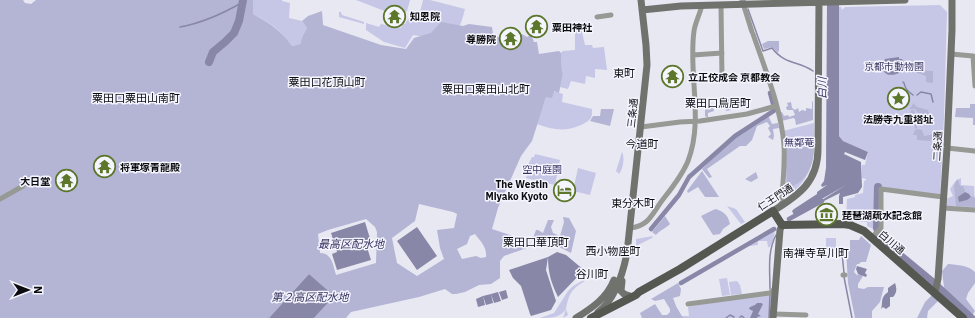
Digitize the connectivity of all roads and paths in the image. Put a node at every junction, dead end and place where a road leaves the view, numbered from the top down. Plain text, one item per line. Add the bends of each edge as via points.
1 (641, 0) edge
2 (905, 0) edge
3 (952, 0) edge
4 (821, 1) edge
5 (742, 2) edge
6 (754, 2) edge
7 (704, 4) edge
8 (721, 5) junction
9 (642, 10) junction
10 (611, 15) dead end
11 (597, 17) dead end
12 (722, 53) junction
13 (951, 54) junction
14 (693, 55) junction
15 (722, 79) dead end
16 (975, 86) edge
17 (776, 106) junction
18 (695, 121) junction
19 (641, 127) junction
20 (947, 148) junction
21 (975, 151) edge
22 (22, 186) dead end
23 (943, 197) junction
24 (0, 199) edge
25 (781, 206) junction
26 (943, 208) junction
27 (975, 210) edge
28 (775, 214) junction
29 (782, 225) junction
30 (630, 228) junction
31 (873, 235) junction
32 (776, 288) junction
33 (936, 288) junction
34 (639, 292) junction
35 (630, 296) junction
36 (688, 304) dead end
37 (604, 308) junction
38 (806, 315) dead end
39 (774, 316) edge
40 (576, 318) edge
41 (582, 318) edge
42 (590, 318) edge
43 (963, 318) edge

1 - 9 street, 三条通
2 - 4 street
3 - 13 street, 二条通
4 - 6 street
4 - 25 street, 仁王門通 via 817,161 814,173 805,187
5 - 6 street
5 - 8 street
5 - 17 street
7 - 8 street
7 - 9 street
7 - 14 street via 694,30
8 - 12 street
9 - 19 street, 三条通 via 647,55
10 - 11 street
12 - 14 street
12 - 15 street
13 - 16 street via 973,56
13 - 20 street, 二条通
14 - 18 street
17 - 18 street via 747,114
17 - 25 street via 784,145
18 - 19 street
18 - 30 street via 691,152 680,177 647,221 640,227
19 - 30 street, 三条通
20 - 21 street
20 - 23 street, 二条通
22 - 24 street
23 - 26 street, 二条通
23 - 31 street via 881,189 881,228
25 - 28 street, 仁王門通
26 - 27 street
26 - 33 street, 二条通
28 - 29 main road
28 - 34 main road, 仁王門通
29 - 31 main road, 白川通 via 848,225
29 - 32 street
30 - 35 street via 629,258 620,287 624,294
30 - 37 street, 三条通 via 628,253 623,269
30 - 40 street, 三条通 via 610,289 596,305
31 - 33 main road, 白川通
32 - 36 street via 770,293
32 - 39 street
33 - 43 main road, 白川通
34 - 35 main road
34 - 42 main road, 仁王門通 via 636,296
35 - 37 main road
37 - 41 street
37 - 42 street, 三条通
38 - 39 street

